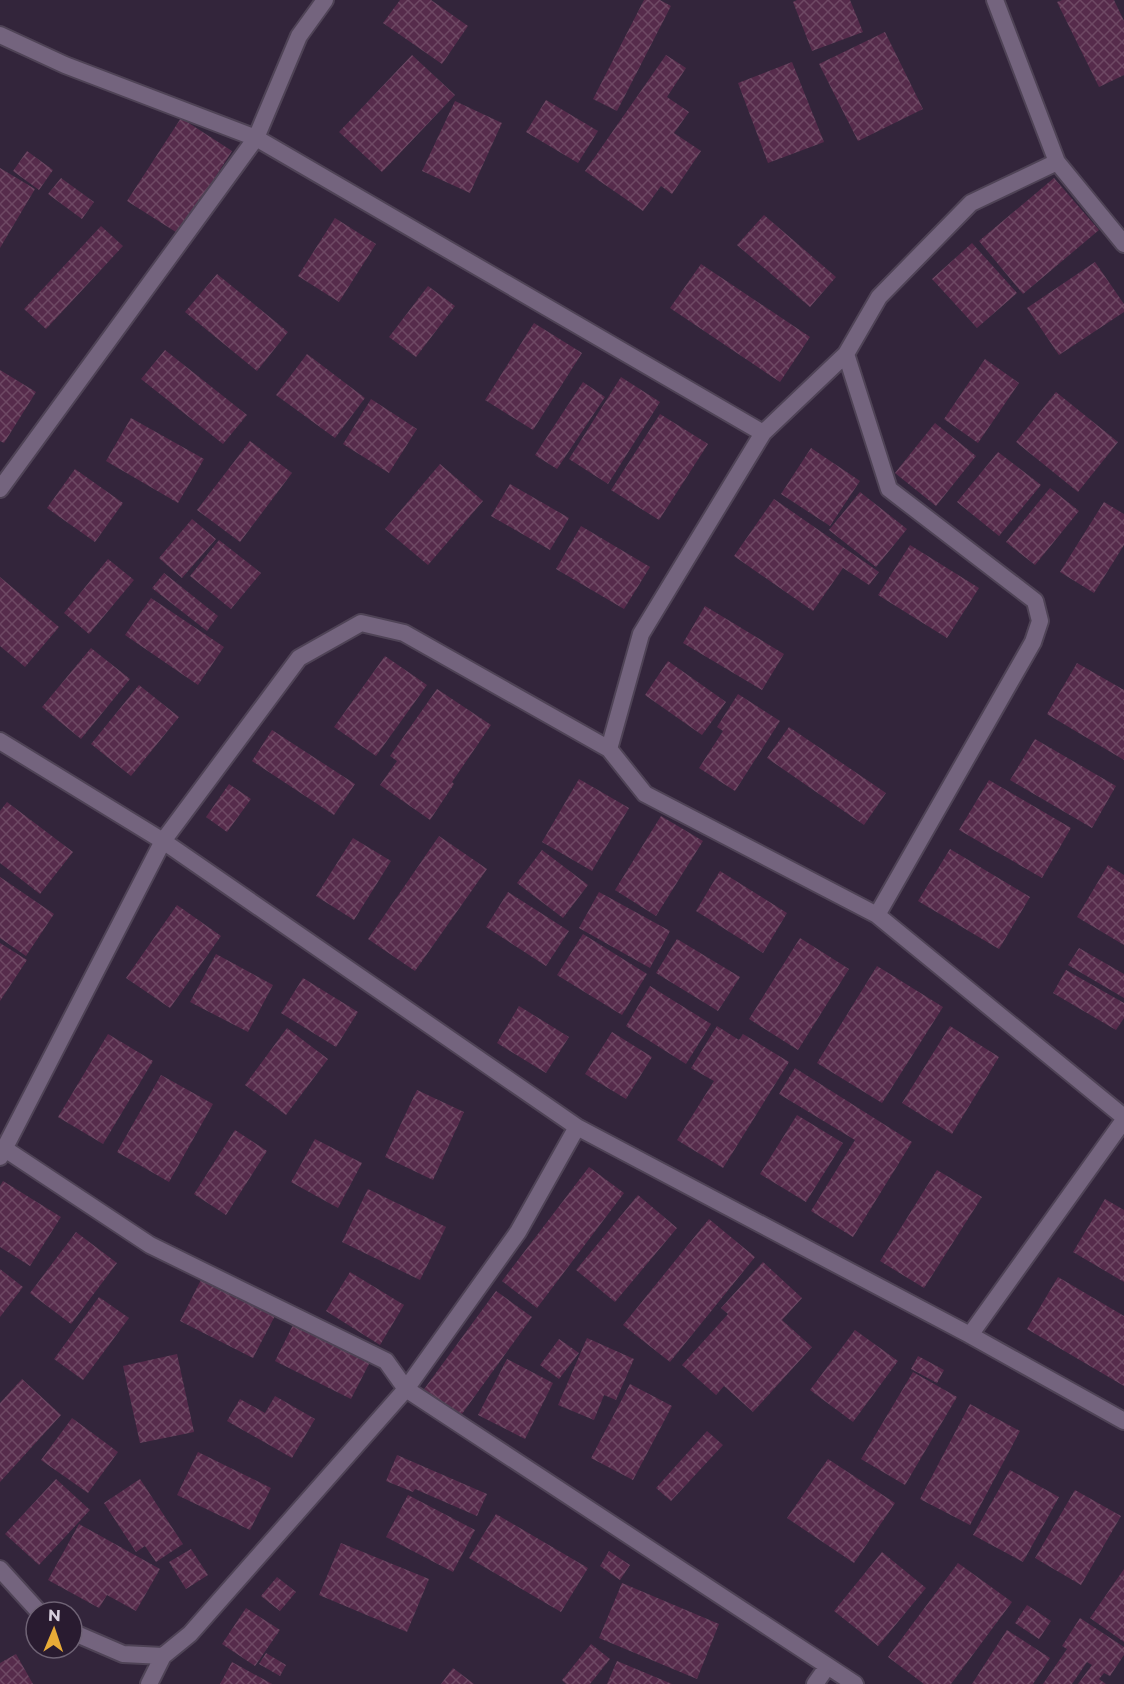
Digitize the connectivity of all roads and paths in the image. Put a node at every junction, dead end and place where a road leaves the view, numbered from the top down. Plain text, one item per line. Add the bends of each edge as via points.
1 (325, 0) edge
2 (995, 0) edge
3 (0, 35) edge
4 (256, 138) junction
5 (1057, 162) junction
6 (1124, 244) edge
7 (846, 354) junction
8 (763, 433) junction
9 (0, 489) edge
10 (0, 741) edge
11 (609, 749) junction
12 (163, 841) junction
13 (877, 915) junction
14 (1124, 1118) edge
15 (577, 1127) junction
16 (2, 1153) edge
17 (970, 1335) junction
18 (406, 1389) junction
19 (1124, 1421) edge
20 (0, 1569) edge
21 (28, 1600) edge
22 (84, 1637) edge
23 (163, 1656) junction
24 (827, 1667) junction
25 (149, 1684) edge
26 (815, 1684) edge
27 (855, 1684) edge

1 - 4 street via 299,36
2 - 5 street
3 - 4 street via 65,65
4 - 8 street
4 - 9 street
5 - 6 street
5 - 7 street via 971,203 879,297
7 - 8 street
7 - 13 street via 889,489 1035,601 1040,621 1033,642
8 - 11 street via 642,634
10 - 12 street
11 - 12 street via 404,633 361,623 299,658
11 - 13 street via 645,794
12 - 15 street
12 - 16 street
13 - 14 street
14 - 17 street
15 - 17 street
15 - 18 street via 518,1232
16 - 18 street via 150,1245 386,1361
17 - 19 street
18 - 23 street via 190,1634
18 - 24 street
20 - 21 street
22 - 23 street via 123,1654
23 - 25 street
24 - 26 street
24 - 27 street

